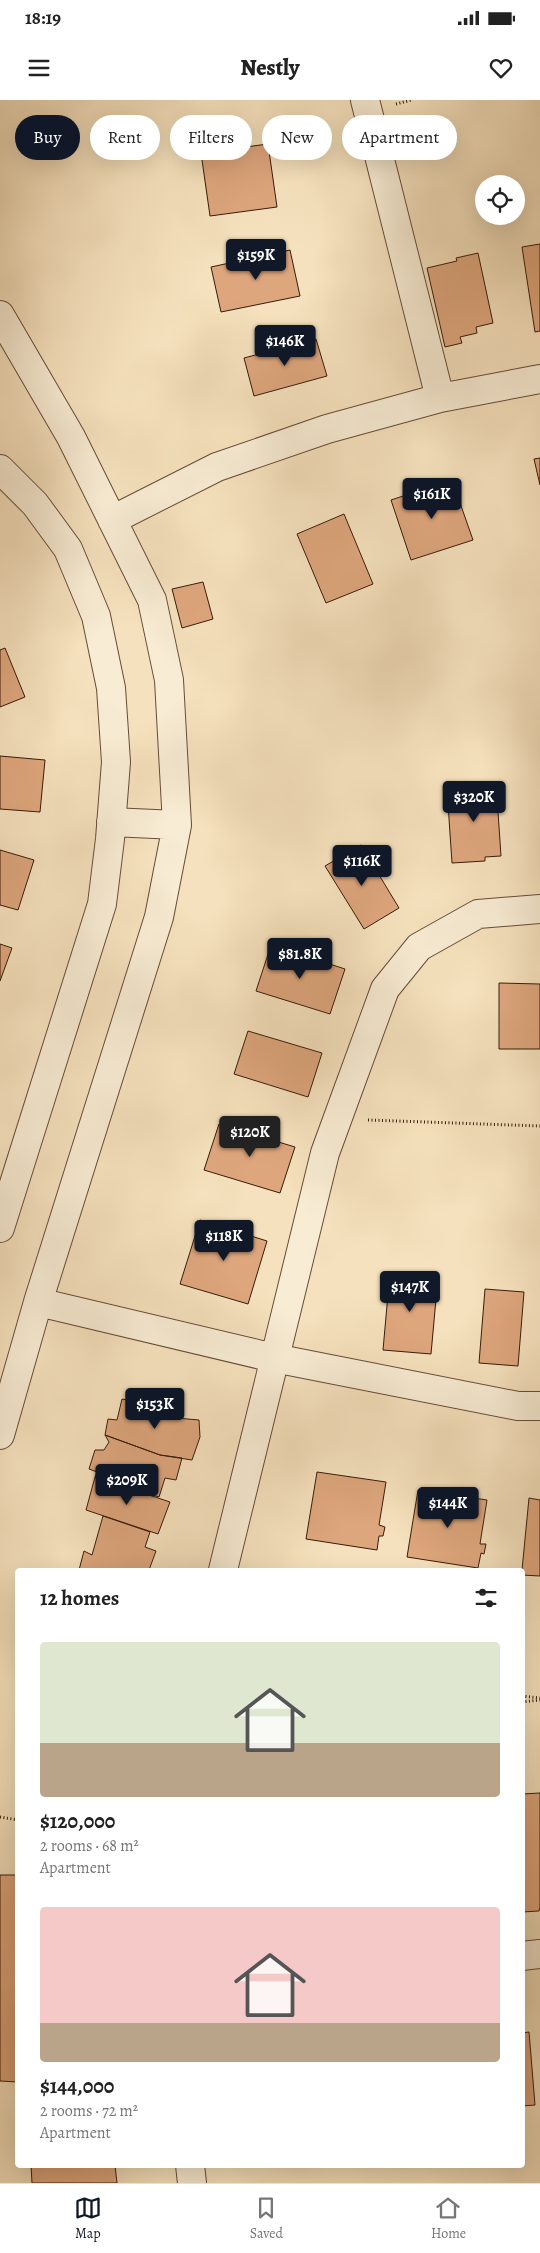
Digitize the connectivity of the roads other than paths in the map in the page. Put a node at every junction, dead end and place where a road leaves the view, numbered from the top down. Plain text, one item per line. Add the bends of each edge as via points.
1 (365, 100) edge
2 (0, 315) edge
3 (540, 379) edge
4 (440, 398) junction
5 (0, 470) edge
6 (112, 520) junction
7 (111, 822) junction
8 (177, 825) junction
9 (540, 910) edge
10 (0, 1228) edge
11 (38, 1302) junction
12 (274, 1358) junction
13 (540, 1406) edge
14 (0, 1435) edge
15 (223, 1568) edge
16 (540, 1954) edge
17 (525, 1956) edge
18 (190, 2168) edge
19 (192, 2183) edge

1 - 4 street
2 - 6 street via 71,437
3 - 4 street
4 - 6 street via 327,429 217,467
5 - 7 street via 35,504 68,549 96,616 111,688 116,762
6 - 8 street via 154,608 169,680
7 - 8 street
7 - 10 street via 102,904
8 - 11 street via 159,916
9 - 12 street via 478,914 419,947 385,989 325,1153
11 - 12 street
11 - 14 street
12 - 13 street via 518,1406
12 - 15 street
16 - 17 street
18 - 19 street

